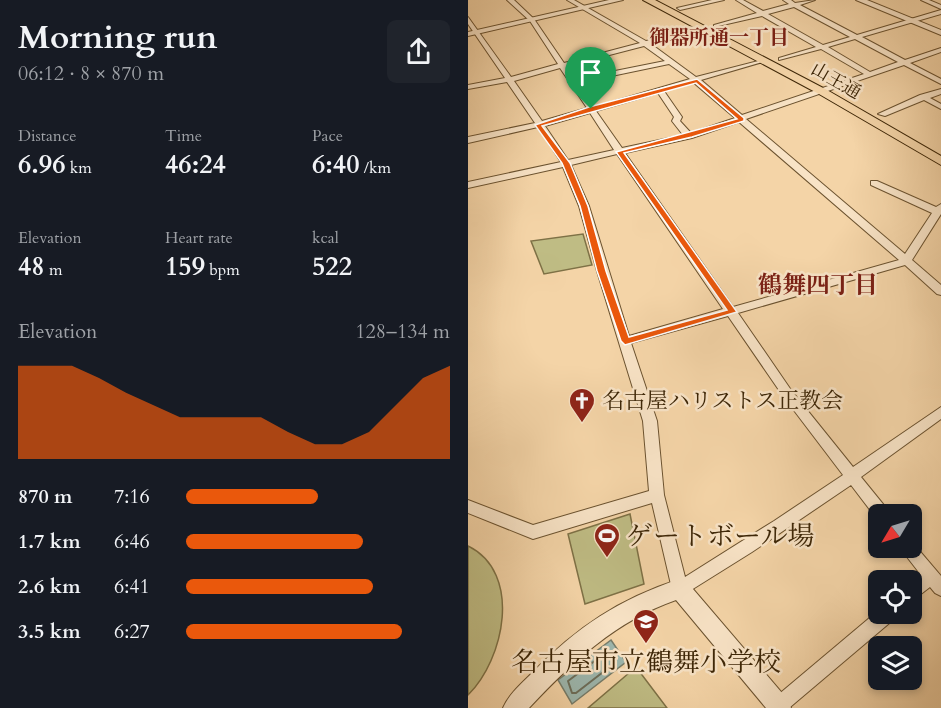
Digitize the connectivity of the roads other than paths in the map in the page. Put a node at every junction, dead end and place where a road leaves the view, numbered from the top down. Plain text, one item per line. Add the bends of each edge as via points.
1 (510, 0) edge
2 (570, 0) edge
3 (619, 0) edge
4 (648, 0) edge
5 (664, 0) edge
6 (721, 0) edge
7 (738, 0) edge
8 (786, 0) edge
9 (812, 0) edge
10 (860, 0) edge
11 (924, 0) edge
12 (795, 4) junction
13 (941, 7) edge
14 (584, 8) junction
15 (680, 8) junction
16 (941, 12) edge
17 (761, 13) junction
18 (468, 19) edge
19 (532, 20) junction
20 (911, 21) junction
21 (716, 26) junction
22 (702, 28) junction
23 (472, 33) edge
24 (941, 33) edge
25 (856, 36) junction
26 (645, 43) junction
27 (820, 47) junction
28 (941, 50) edge
29 (781, 59) junction
30 (764, 60) junction
31 (670, 62) junction
32 (906, 63) junction
33 (563, 65) junction
34 (872, 75) junction
35 (508, 80) junction
36 (697, 81) junction
37 (940, 81) edge
38 (574, 82) junction
39 (468, 87) edge
40 (837, 87) junction
41 (660, 91) junction
42 (941, 91) edge
43 (823, 92) junction
44 (922, 98) junction
45 (941, 106) edge
46 (591, 109) junction
47 (882, 114) junction
48 (741, 120) junction
49 (538, 125) junction
50 (689, 136) junction
51 (468, 140) edge
52 (941, 148) edge
53 (620, 152) junction
54 (941, 161) edge
55 (566, 163) junction
56 (874, 183) dead end
57 (468, 185) edge
58 (939, 209) edge
59 (905, 262) junction
60 (941, 291) edge
61 (733, 312) junction
62 (625, 341) junction
63 (941, 412) edge
64 (852, 477) junction
65 (657, 495) junction
66 (874, 504) edge
67 (468, 505) edge
68 (916, 558) edge
69 (936, 582) edge
70 (922, 588) edge
71 (680, 589) junction
72 (876, 624) edge
73 (779, 707) edge
74 (514, 708) edge

1 - 19 street
2 - 14 street
3 - 14 street
4 - 22 main road, 山王通
5 - 15 main road, 山王通
6 - 15 street
7 - 17 street
8 - 12 street
9 - 12 street
10 - 20 street
11 - 13 street
12 - 17 street
12 - 25 street
14 - 19 street
14 - 26 street
15 - 21 main road, 山王通
16 - 20 street
17 - 21 street
17 - 27 street
18 - 23 street
19 - 23 street
19 - 33 street
20 - 24 street
20 - 25 street
21 - 29 main road, 山王通
22 - 26 street
22 - 30 main road, 山王通
23 - 35 street
25 - 27 street
25 - 32 street
26 - 31 street
26 - 33 street
27 - 29 street
27 - 34 street
28 - 32 street
29 - 40 main road, 山王通
30 - 36 street
30 - 43 main road, 山王通
31 - 36 street
31 - 38 street
32 - 34 street
32 - 37 street
33 - 35 street
33 - 38 street
34 - 40 street
35 - 39 street
35 - 49 street
36 - 41 street
36 - 48 street
38 - 46 street
40 - 43 street
40 - 47 main road, 山王通
41 - 46 street
41 - 50 street
42 - 44 street
43 - 48 street
43 - 54 main road, 山王通
44 - 45 street
44 - 47 street
46 - 49 street
46 - 53 street
47 - 52 main road, 山王通
48 - 50 street
48 - 59 street
49 - 51 street
49 - 55 street
50 - 53 street
53 - 55 street
53 - 61 street
55 - 57 street
55 - 62 street via 584,206
56 - 58 street
58 - 59 street
59 - 60 street
59 - 61 street
61 - 62 street
61 - 64 street via 787,393
62 - 65 street via 650,421
63 - 64 street
64 - 66 street
64 - 71 street
65 - 67 street via 533,532
65 - 71 street
68 - 69 street
69 - 70 street
71 - 73 street
71 - 74 street via 654,596 599,627 562,656
72 - 73 street

